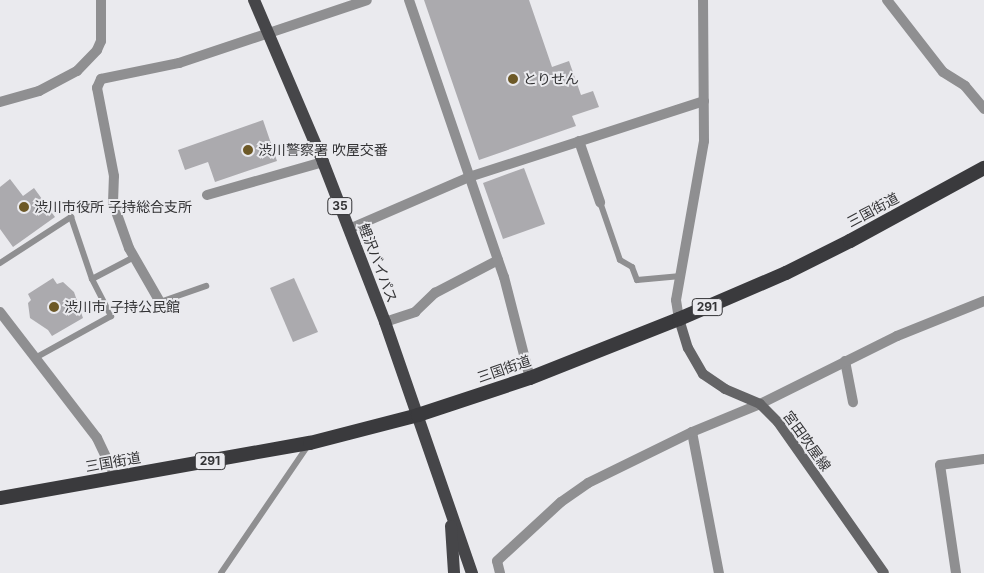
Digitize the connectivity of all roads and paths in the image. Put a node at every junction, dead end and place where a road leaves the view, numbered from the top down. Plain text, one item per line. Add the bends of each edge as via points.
1 (101, 0) edge
2 (254, 0) edge
3 (367, 0) edge
4 (409, 0) edge
5 (703, 0) edge
6 (887, 0) edge
7 (269, 33) junction
8 (704, 101) junction
9 (0, 102) edge
10 (984, 110) edge
11 (579, 142) junction
12 (323, 162) junction
13 (984, 168) edge
14 (469, 177) junction
15 (207, 194) dead end
16 (600, 202) joint
17 (349, 229) junction
18 (134, 257) junction
19 (498, 260) junction
20 (0, 263) edge
21 (681, 276) junction
22 (92, 279) junction
23 (206, 286) dead end
24 (984, 301) edge
25 (160, 302) joint
26 (0, 312) edge
27 (679, 319) junction
28 (385, 322) junction
29 (36, 358) junction
30 (845, 362) junction
31 (530, 378) junction
32 (854, 402) dead end
33 (760, 404) junction
34 (418, 415) junction
35 (692, 432) junction
36 (310, 443) junction
37 (984, 459) edge
38 (116, 478) junction
39 (0, 498) edge
40 (450, 514) junction
41 (221, 573) edge
42 (454, 573) edge
43 (472, 573) edge
44 (500, 573) edge
45 (719, 573) edge
46 (884, 573) edge
47 (956, 573) edge

1 - 9 street via 101,41 77,71 39,91
2 - 7 main road, 鯉沢バイパス / 35
3 - 7 street
4 - 14 street
5 - 8 street
6 - 10 street via 943,72 966,86
7 - 12 main road, 鯉沢バイパス / 35
7 - 18 street via 179,63 101,79 97,88 114,176 113,203
8 - 11 street
8 - 21 street via 704,141
11 - 14 street
11 - 16 street
12 - 15 street
12 - 17 main road, 鯉沢バイパス / 35
13 - 27 highway, 三国街道 / 291 via 786,273
14 - 17 street
14 - 19 street
16 - 21 lane via 620,260 632,267 637,280
17 - 28 main road, 鯉沢バイパス / 35
18 - 22 lane
18 - 25 street
19 - 28 street via 435,293 415,312
19 - 31 street
20 - 22 lane via 71,217
21 - 27 street via 676,300
22 - 29 lane via 111,316
23 - 25 lane
24 - 30 street via 897,336
26 - 29 street
27 - 31 highway, 三国街道 / 291
27 - 33 main road, 宮田吹屋線 via 688,348 703,374 725,389
28 - 34 main road, 鯉沢バイパス / 35
29 - 38 street via 97,438
30 - 32 street
30 - 33 street
31 - 34 highway, 三国街道 / 291
33 - 35 street
33 - 46 main road, 宮田吹屋線 via 778,422
34 - 36 highway, 三国街道 / 291
34 - 40 main road, 鯉沢バイパス / 35
35 - 44 street via 588,483 497,561
35 - 45 street
36 - 38 highway, 三国街道 / 291
36 - 41 lane
37 - 47 street via 940,465
38 - 39 highway, 三国街道 / 291
40 - 42 main road, 鯉沢バイパス / 35
40 - 43 main road, 鯉沢バイパス / 35

